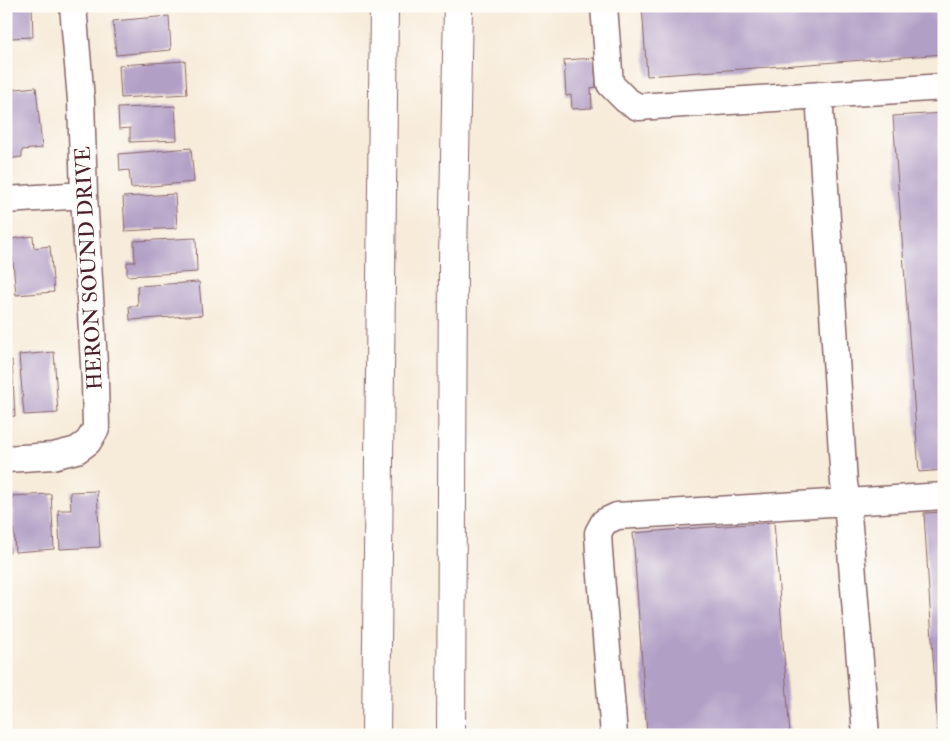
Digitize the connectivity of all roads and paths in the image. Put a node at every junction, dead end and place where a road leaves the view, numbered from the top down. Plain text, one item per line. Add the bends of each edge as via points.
1 (73, 6) edge
2 (384, 6) edge
3 (458, 6) edge
4 (604, 6) edge
5 (944, 87) edge
6 (819, 95) junction
7 (84, 195) junction
8 (6, 200) edge
9 (6, 460) edge
10 (944, 496) edge
11 (847, 502) junction
12 (376, 735) edge
13 (451, 735) edge
14 (614, 735) edge
15 (866, 735) edge

1 - 7 street, HERON SOUND DRIVE via 81,100
2 - 12 highway
3 - 13 highway
4 - 6 street via 610,84 638,107
5 - 6 street
6 - 11 street
7 - 8 street
7 - 9 street, HERON SOUND DRIVE via 96,429 88,442 77,450 53,456
10 - 11 street
11 - 14 street via 617,516 604,522 598,532
11 - 15 street

